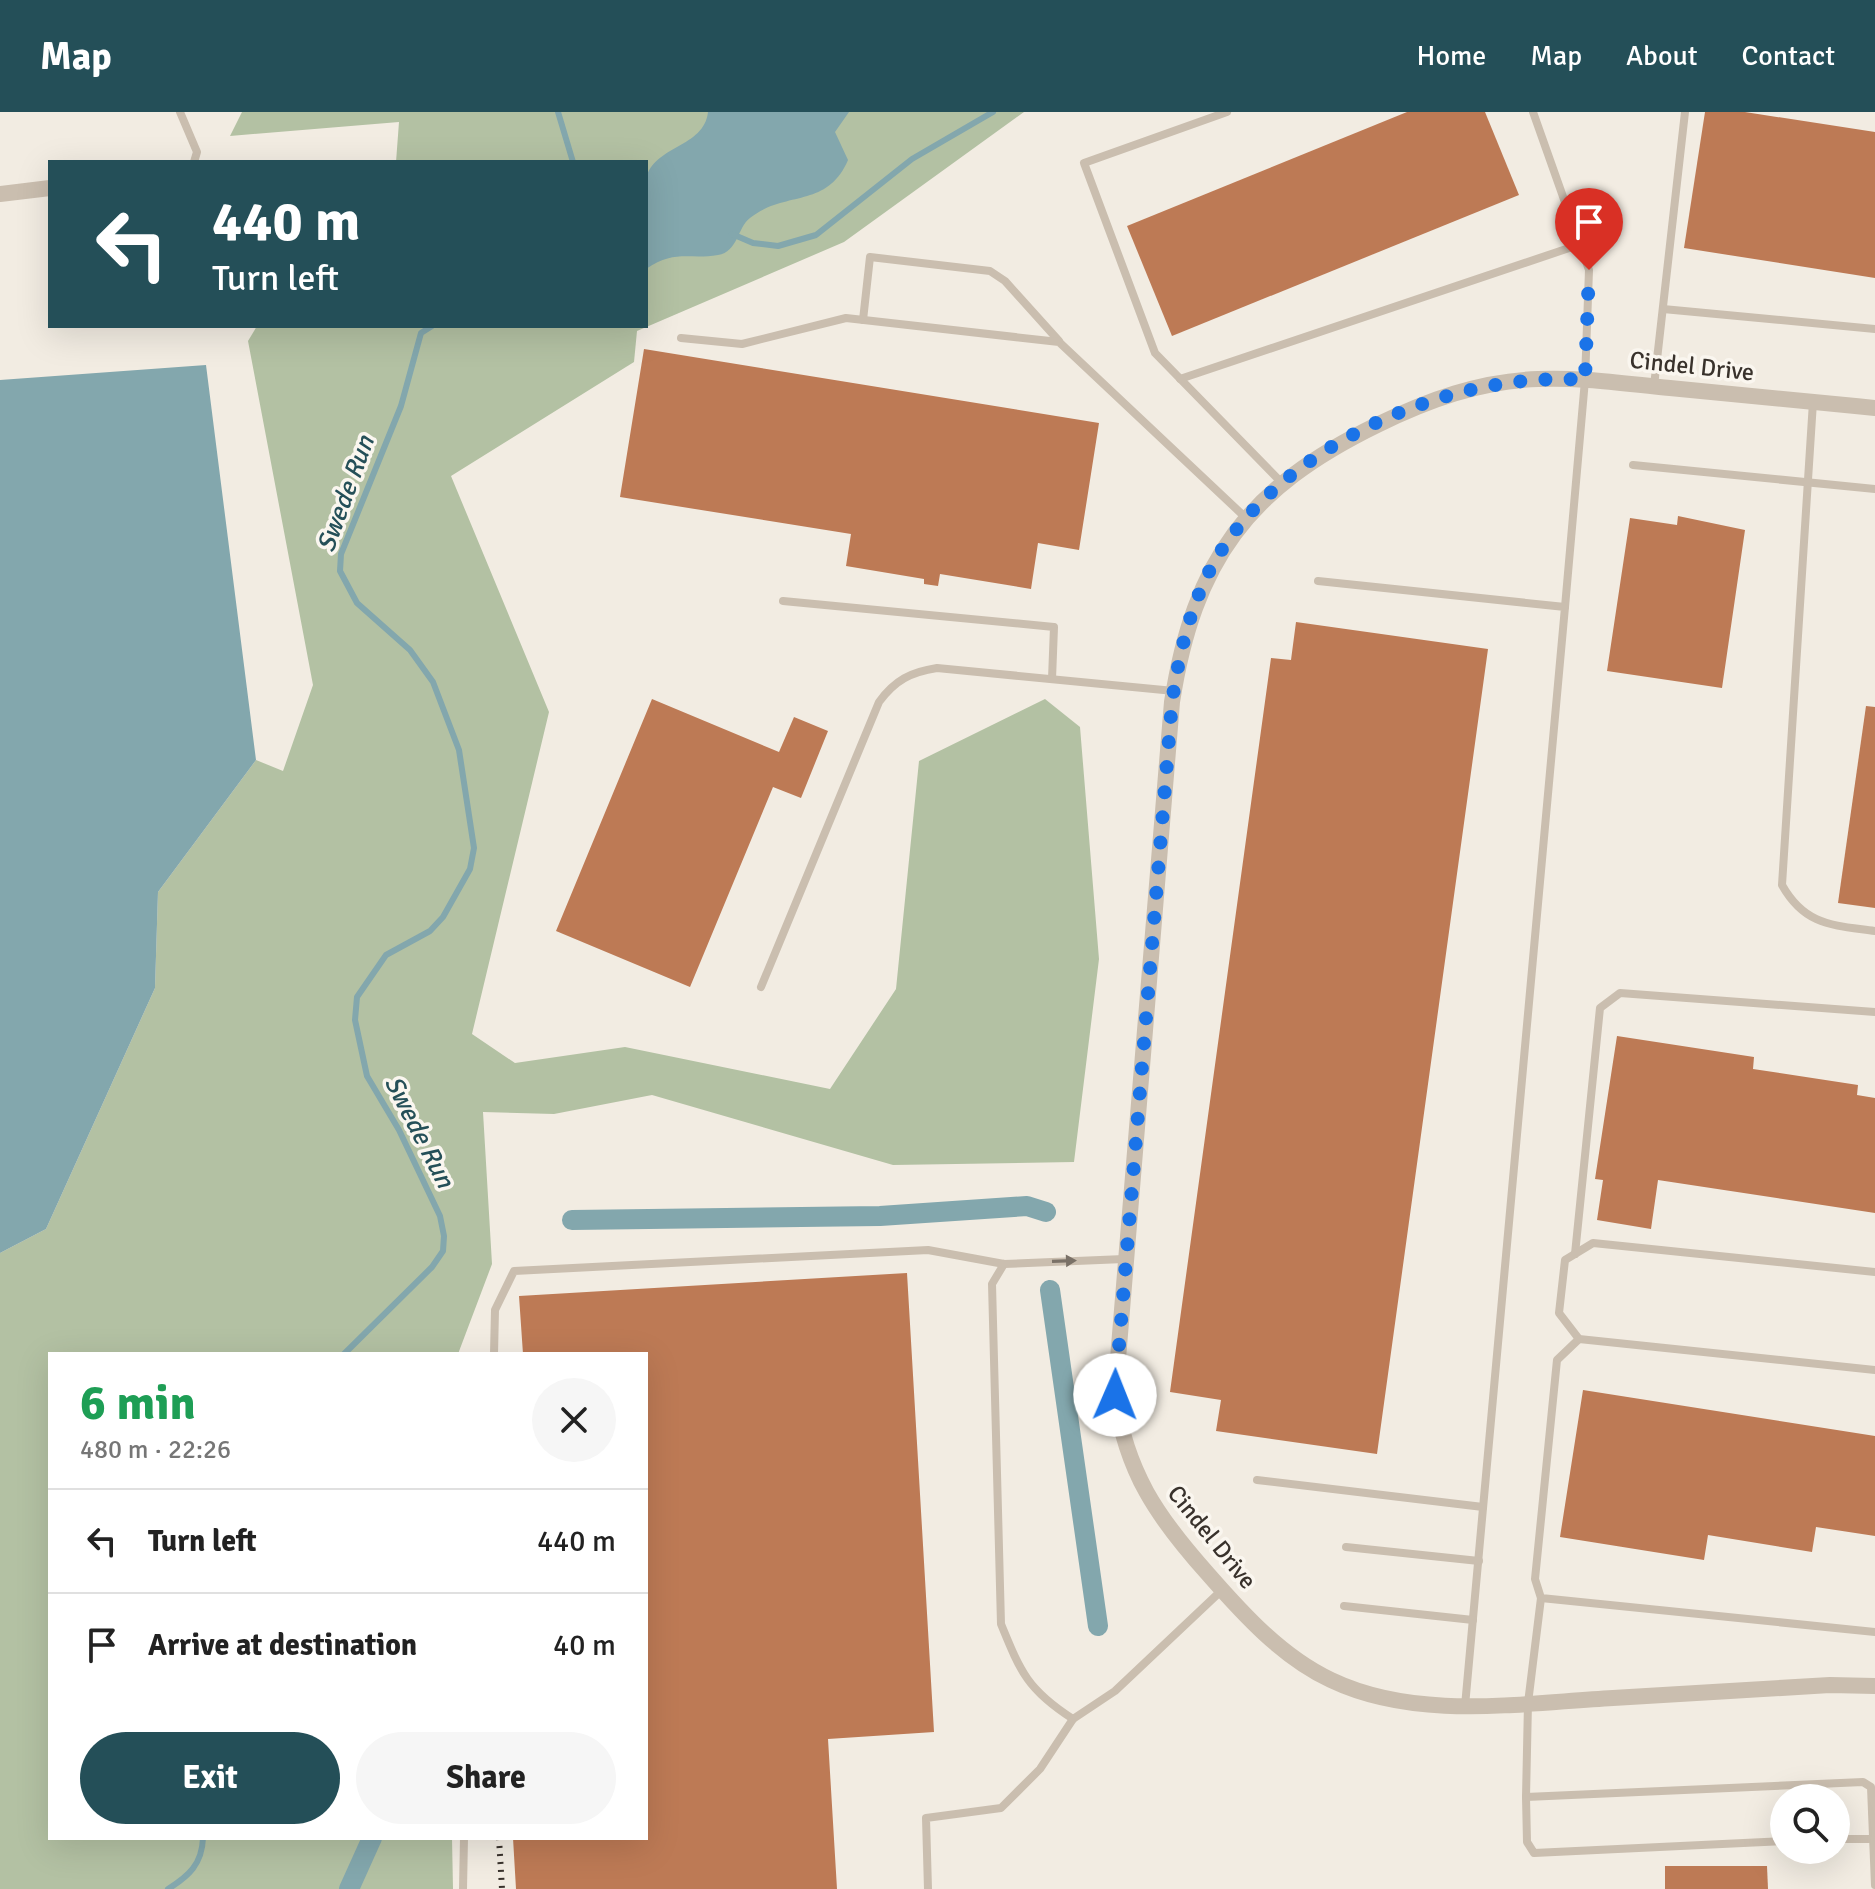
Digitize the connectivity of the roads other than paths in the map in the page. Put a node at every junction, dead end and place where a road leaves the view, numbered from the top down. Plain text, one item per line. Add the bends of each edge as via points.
1 (180, 112) edge
2 (1227, 112) edge
3 (1533, 112) edge
4 (1685, 112) edge
5 (195, 160) edge
6 (48, 188) edge
7 (0, 194) edge
8 (1581, 244) junction
9 (1663, 309) junction
10 (863, 320) junction
11 (1875, 329) edge
12 (681, 338) dead end
13 (1059, 342) junction
14 (1180, 379) junction
15 (1585, 380) junction
16 (1654, 386) junction
17 (1813, 402) junction
18 (1875, 408) edge
19 (1633, 465) dead end
20 (1807, 482) junction
21 (1282, 483) junction
22 (1875, 489) edge
23 (1246, 518) junction
24 (1318, 581) dead end
25 (783, 601) dead end
26 (1565, 607) junction
27 (1052, 679) junction
28 (1174, 691) junction
29 (1875, 931) edge
30 (761, 987) dead end
31 (1875, 1012) edge
32 (1575, 1254) junction
33 (1124, 1259) junction
34 (1004, 1264) junction
35 (1875, 1272) edge
36 (1579, 1339) junction
37 (494, 1352) edge
38 (1875, 1370) edge
39 (1257, 1480) dead end
40 (1483, 1507) junction
41 (1346, 1547) dead end
42 (1479, 1561) junction
43 (1222, 1590) junction
44 (1541, 1598) junction
45 (1344, 1606) dead end
46 (1473, 1620) junction
47 (1875, 1632) edge
48 (1875, 1686) edge
49 (1528, 1703) junction
50 (1465, 1706) junction
51 (1073, 1719) junction
52 (1526, 1797) junction
53 (1850, 1839) edge
54 (1872, 1839) junction
55 (464, 1840) edge
56 (1770, 1842) edge
57 (1875, 1885) edge
58 (463, 1889) edge
59 (928, 1889) edge

1 - 5 lane via 197,152
2 - 14 lane via 1084,163 1155,353
3 - 8 lane
4 - 9 lane
6 - 7 street
8 - 14 lane
8 - 15 lane via 1589,270
9 - 11 lane
9 - 16 lane
10 - 12 lane via 846,318 742,344
10 - 13 lane
10 - 13 lane via 870,257 990,271
13 - 23 lane
14 - 21 lane
15 - 16 street, Cindel Drive
15 - 21 street, Cindel Drive via 1499,382 1431,401 1365,431
15 - 26 lane
16 - 17 street, Cindel Drive
17 - 18 street, Cindel Drive
17 - 20 lane
19 - 20 lane
20 - 22 lane
20 - 29 lane via 1782,885 1792,903 1819,922
21 - 23 street, Cindel Drive
23 - 28 street, Cindel Drive via 1211,568 1197,600
24 - 26 lane
25 - 27 lane via 1054,627
26 - 40 lane
27 - 28 lane
27 - 30 lane via 937,668 913,672 891,686 879,702
28 - 33 street, Cindel Drive
31 - 32 lane via 1620,993 1600,1008
32 - 35 lane via 1593,1243
32 - 36 lane via 1565,1260 1559,1313
34 -> 33 lane
33 - 43 street, Cindel Drive via 1115,1395 1125,1449 1149,1500
34 - 37 lane via 928,1250 514,1271 495,1310
34 - 51 lane via 992,1284 1001,1624 1016,1662 1041,1698
36 - 38 lane
36 - 44 lane via 1557,1360 1535,1579
39 - 40 lane
40 - 42 lane
41 - 42 lane
42 - 46 lane
43 - 50 street, Cindel Drive via 1281,1648 1331,1680 1389,1698
43 - 51 lane via 1115,1691
44 - 47 lane
44 - 49 lane
45 - 46 lane
46 - 50 lane
48 - 49 street, Cindel Drive
49 - 50 street, Cindel Drive
49 - 52 lane
51 - 59 lane via 1040,1769 1001,1808 926,1818
52 - 54 lane via 1863,1782 1871,1787
52 - 56 lane via 1527,1842 1534,1853
53 - 54 lane
54 - 57 lane
55 - 58 lane

